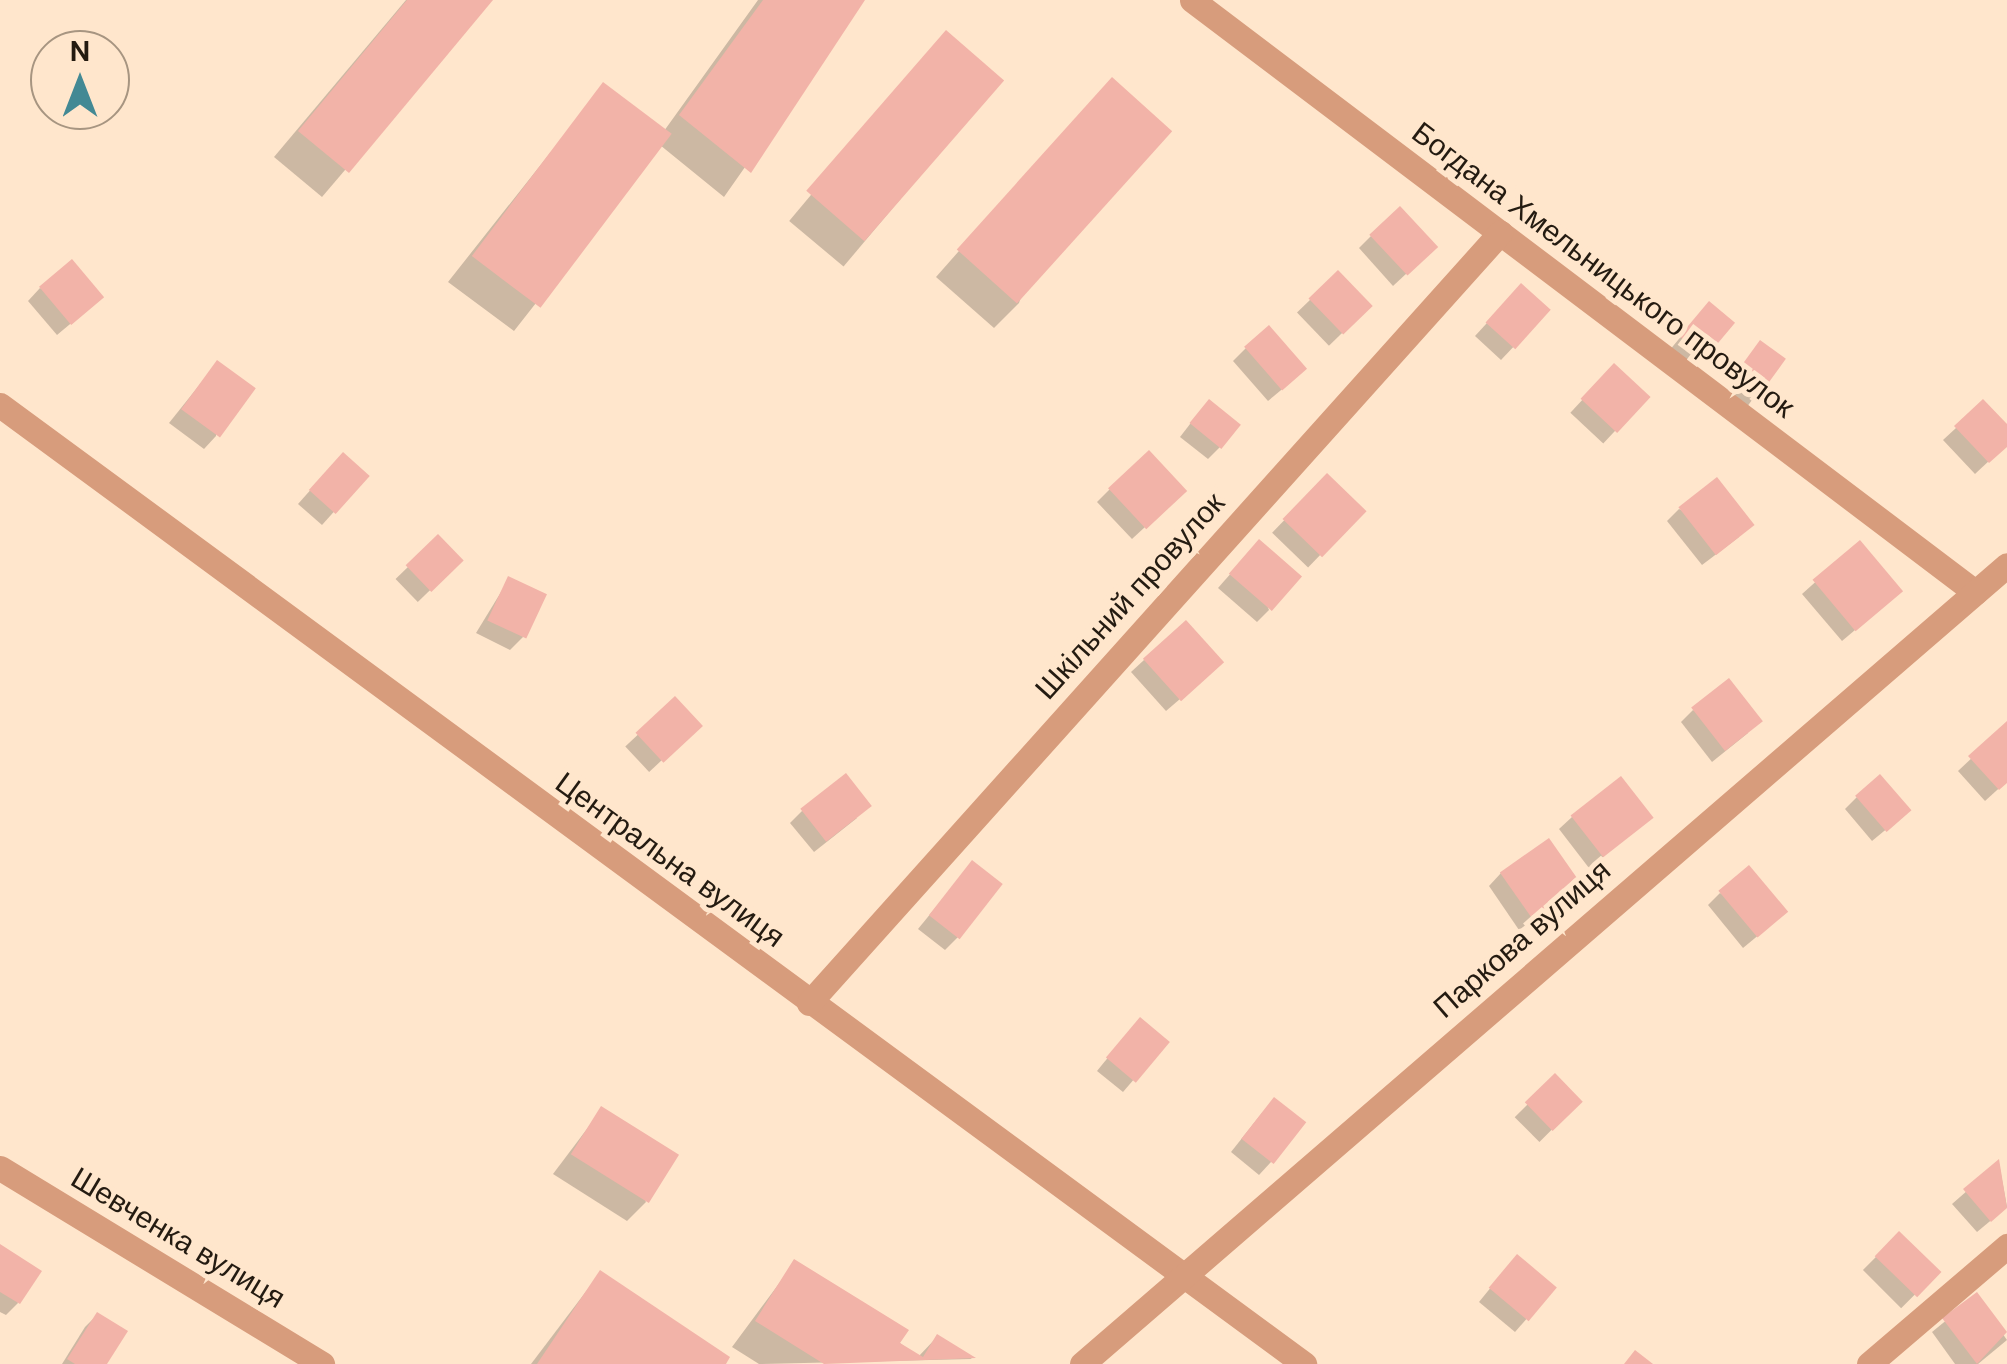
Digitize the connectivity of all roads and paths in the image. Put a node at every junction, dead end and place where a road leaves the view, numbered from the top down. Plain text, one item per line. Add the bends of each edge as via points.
1 (1192, 0) edge
2 (1500, 233) junction
3 (0, 405) edge
4 (2007, 565) edge
5 (1975, 592) junction
6 (809, 1002) junction
7 (0, 1168) edge
8 (2007, 1246) edge
9 (1180, 1276) junction
10 (322, 1364) edge
11 (1082, 1364) edge
12 (1304, 1364) edge
13 (1869, 1364) edge

1 - 2 street, Богдана Хмельницького провулок
2 - 5 street, Богдана Хмельницького провулок
2 - 6 street, Шкільний провулок
3 - 6 street, Центральна вулиця
4 - 5 street, Паркова вулиця
5 - 9 street, Паркова вулиця
6 - 9 street, Центральна вулиця
7 - 10 street, Шевченка вулиця
8 - 13 street
9 - 11 street, Паркова вулиця
9 - 12 street, Центральна вулиця

